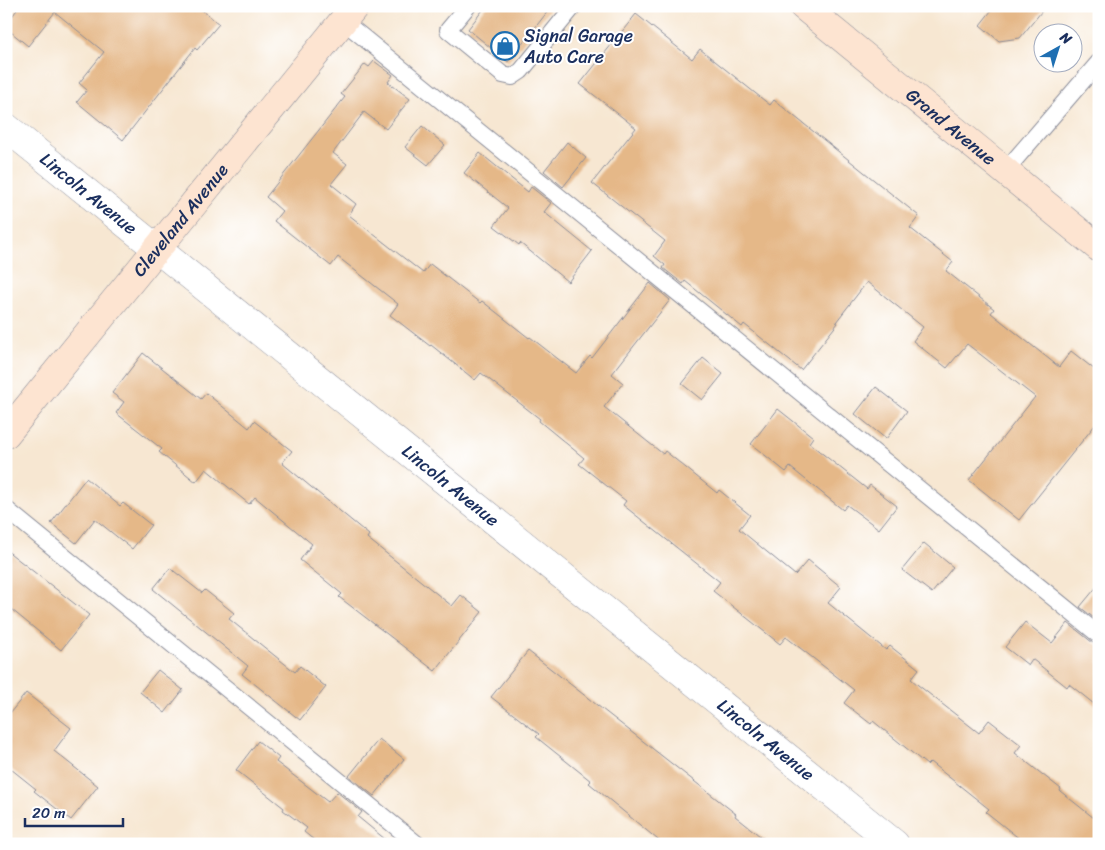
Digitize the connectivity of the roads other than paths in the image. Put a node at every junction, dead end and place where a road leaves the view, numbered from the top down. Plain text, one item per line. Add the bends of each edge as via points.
1 (468, 6) edge
2 (574, 6) edge
3 (803, 6) edge
4 (349, 14) edge
5 (1099, 62) edge
6 (6, 127) edge
7 (1005, 171) junction
8 (157, 248) junction
9 (1099, 248) edge
10 (6, 434) edge
11 (6, 510) edge
12 (1099, 635) edge
13 (417, 844) edge
14 (895, 844) edge

1 - 2 lane via 448,30 503,75 512,76 521,71
3 - 7 street, Grand Avenue
4 - 8 street, Cleveland Avenue
4 - 12 lane
5 - 7 lane
6 - 8 street, Lincoln Avenue
7 - 9 street, Grand Avenue
8 - 10 street, Cleveland Avenue
8 - 14 street, Lincoln Avenue
11 - 13 lane

